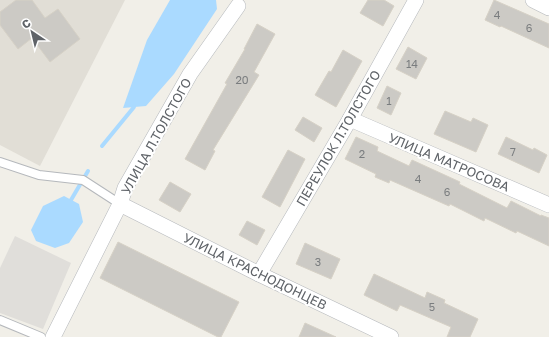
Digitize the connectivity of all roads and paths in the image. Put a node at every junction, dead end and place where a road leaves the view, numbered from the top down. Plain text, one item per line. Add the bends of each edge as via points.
1 (416, 0) edge
2 (533, 0) edge
3 (238, 6) dead end
4 (549, 8) edge
5 (350, 120) junction
6 (0, 162) edge
7 (120, 204) junction
8 (549, 205) edge
9 (259, 274) junction
10 (0, 320) edge
11 (41, 337) edge
12 (53, 337) edge
13 (391, 337) edge

1 - 5 street, ПЕРЕУЛОК Л.ТОЛСТОГО
2 - 4 street
3 - 7 street, УЛИЦА Л.ТОЛСТОГО via 190,74 125,188
5 - 8 street, УЛИЦА МАТРОСОВА
5 - 9 street, ПЕРЕУЛОК Л.ТОЛСТОГО
6 - 7 lane via 40,176 84,180
7 - 9 street, УЛИЦА КРАСНОДОНЦЕВ
7 - 12 street, УЛИЦА Л.ТОЛСТОГО
9 - 13 street, УЛИЦА КРАСНОДОНЦЕВ
10 - 11 lane

